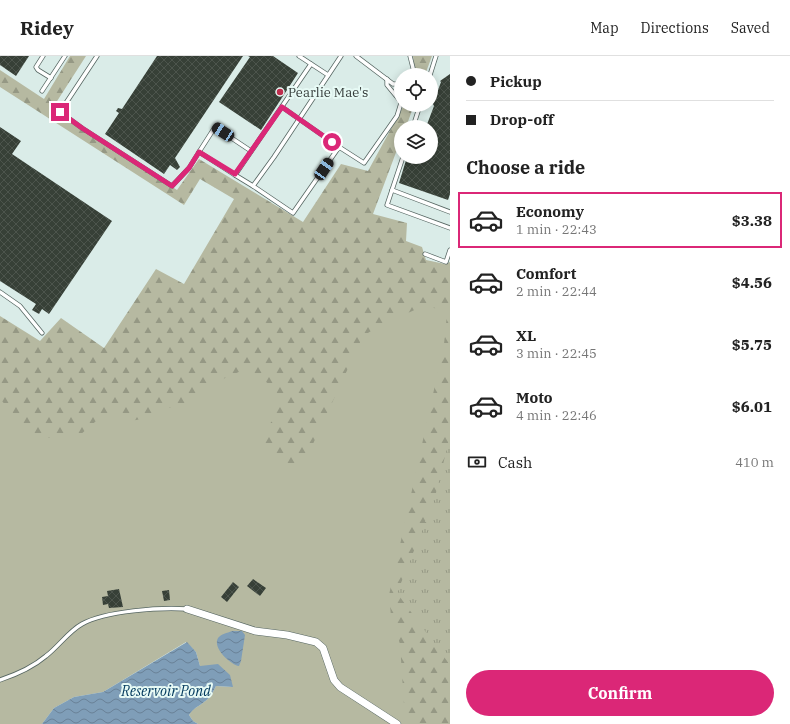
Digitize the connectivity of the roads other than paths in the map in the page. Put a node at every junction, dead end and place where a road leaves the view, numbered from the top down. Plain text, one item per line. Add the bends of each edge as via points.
1 (43, 56) edge
2 (65, 56) edge
3 (97, 56) edge
4 (299, 56) edge
5 (341, 56) edge
6 (356, 56) edge
7 (410, 56) edge
8 (436, 56) edge
9 (311, 64) junction
10 (413, 68) edge
11 (432, 68) edge
12 (328, 75) junction
13 (51, 78) junction
14 (388, 80) junction
15 (394, 84) edge
16 (42, 91) dead end
17 (394, 94) edge
18 (282, 107) junction
19 (398, 112) edge
20 (299, 119) junction
21 (339, 147) junction
22 (252, 151) junction
23 (199, 152) junction
24 (401, 164) edge
25 (235, 174) junction
26 (253, 186) junction
27 (392, 190) junction
28 (450, 212) edge
29 (450, 228) edge
30 (450, 250) edge
31 (425, 254) dead end
32 (0, 292) edge
33 (42, 333) dead end
34 (188, 609) joint
35 (0, 680) edge
36 (397, 724) edge

1 - 13 lane via 36,67
2 - 13 lane
3 - 23 lane via 60,112 172,186 189,168
4 - 9 lane
5 - 12 lane
6 - 14 lane
7 - 10 lane
8 - 11 lane
9 - 12 lane
9 - 18 lane
12 - 20 lane
13 - 16 lane
14 - 15 lane
14 - 17 lane via 387,85
18 - 20 lane
18 - 22 lane
19 - 21 lane via 364,163
20 - 21 lane
20 - 26 lane
21 - 26 lane via 294,213
22 - 23 lane via 215,127
22 - 25 lane
23 - 25 lane
24 - 27 lane
25 - 26 lane
27 - 28 lane
27 - 29 lane via 387,205
30 - 31 lane via 446,262
32 - 33 lane via 20,306
34 - 35 lane via 157,609 98,617 81,624 45,657
34 - 36 street via 255,632 287,635 316,642 323,648 334,680 340,687

